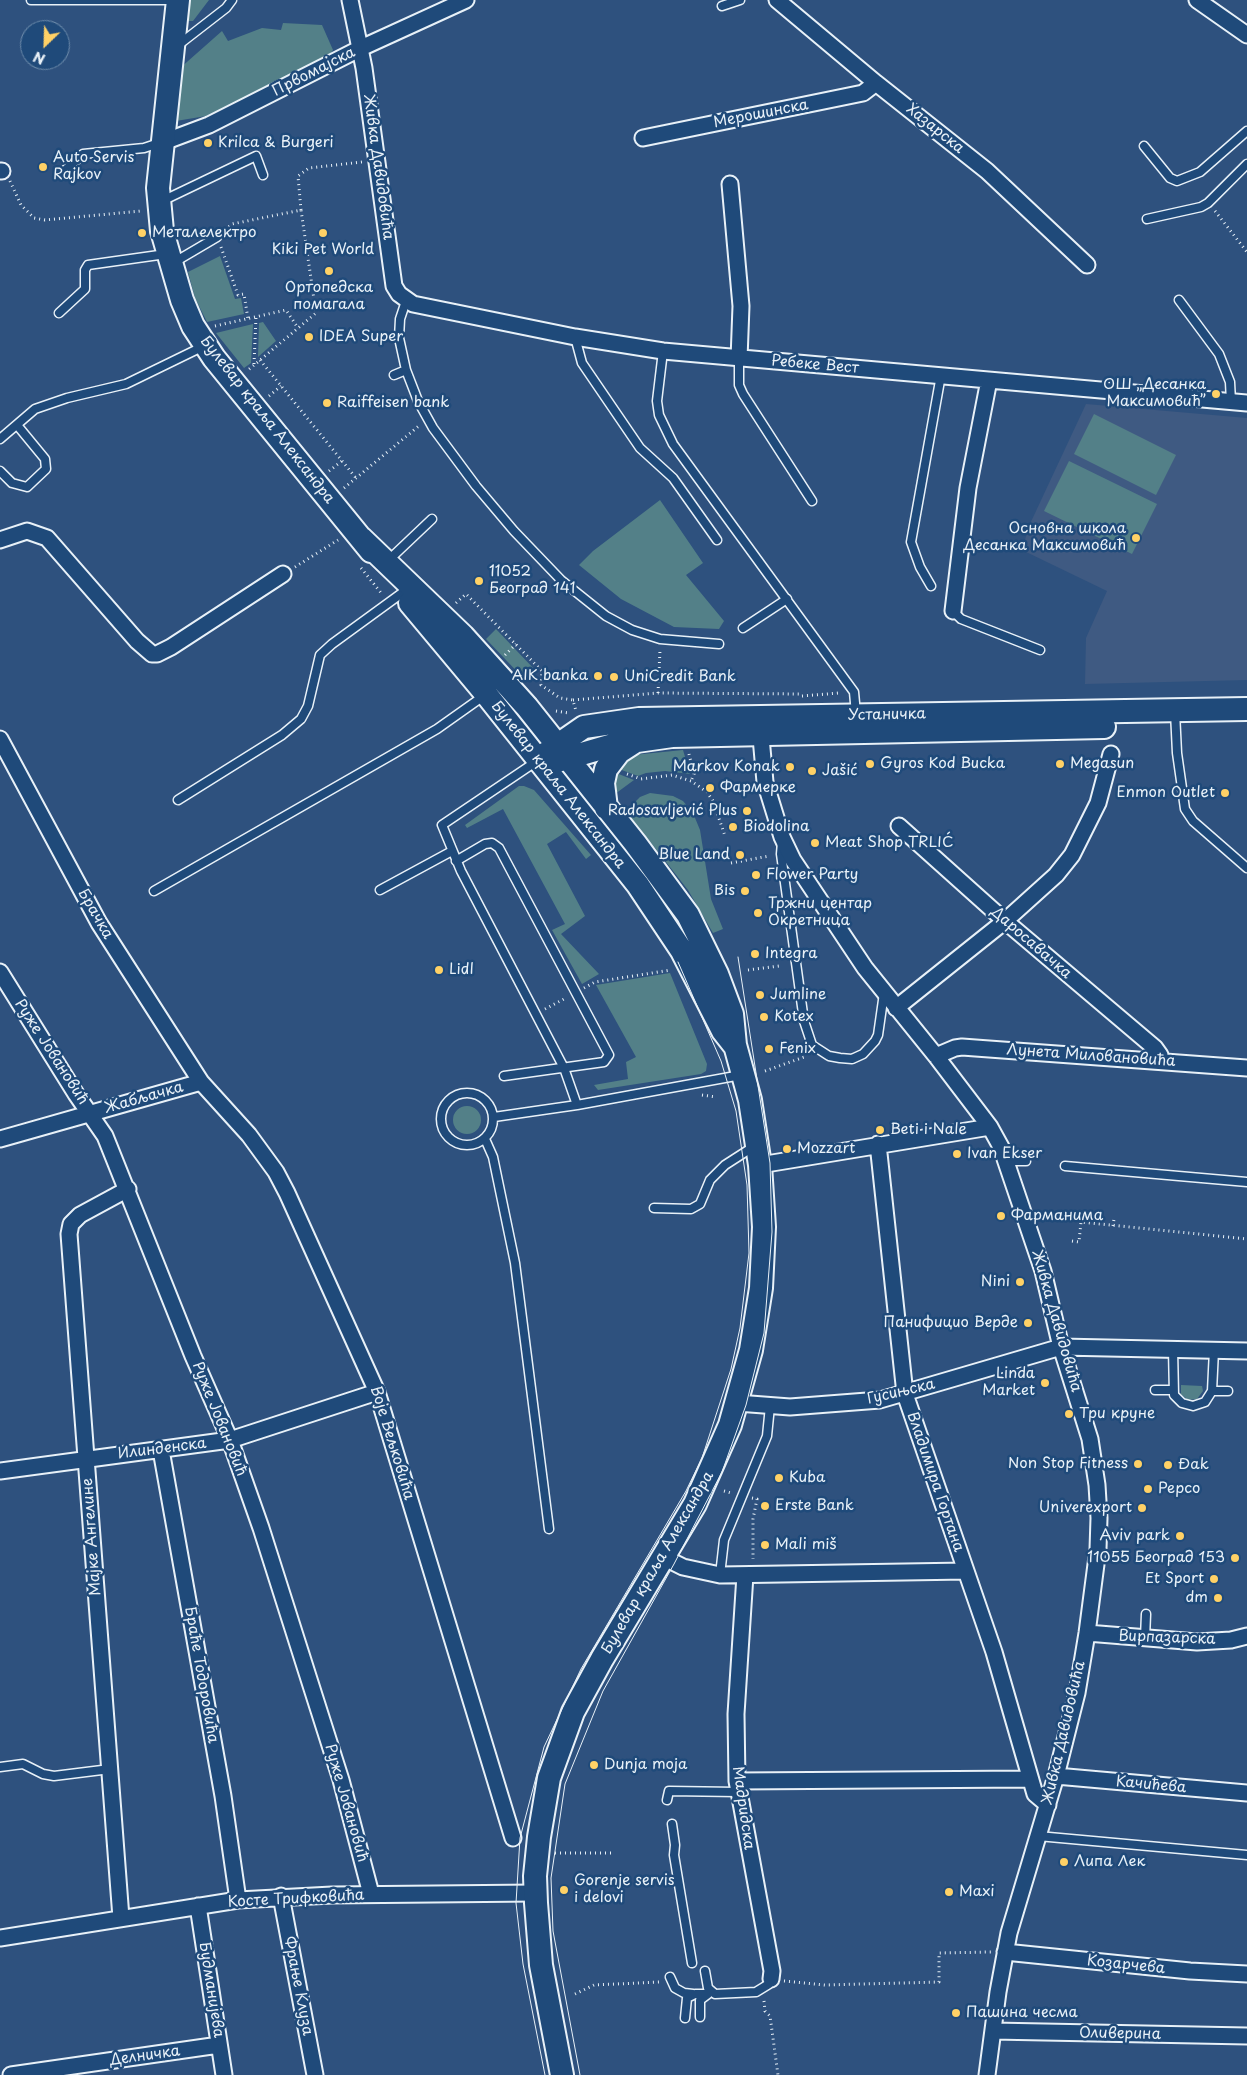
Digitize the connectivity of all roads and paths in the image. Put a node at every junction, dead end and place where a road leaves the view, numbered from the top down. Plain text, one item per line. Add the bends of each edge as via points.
1 (31, 0) edge
2 (178, 0) edge
3 (232, 0) edge
4 (350, 0) edge
5 (466, 0) edge
6 (740, 0) edge
7 (777, 0) edge
8 (1197, 0) edge
9 (722, 6) dead end
10 (1247, 35) edge
11 (360, 48) junction
12 (172, 51) junction
13 (876, 83) junction
14 (1247, 131) edge
15 (643, 138) dead end
16 (161, 143) junction
17 (1144, 146) dead end
18 (362, 162) dead end
19 (1247, 164) edge
20 (1, 171) edge
21 (62, 173) dead end
22 (263, 175) dead end
23 (730, 184) dead end
24 (158, 202) junction
25 (1208, 203) junction
26 (301, 210) junction
27 (136, 211) dead end
28 (1147, 219) dead end
29 (217, 237) junction
30 (1247, 252) edge
31 (173, 257) junction
32 (1087, 265) dead end
33 (1179, 300) dead end
34 (406, 301) junction
35 (59, 313) dead end
36 (256, 317) junction
37 (248, 319) junction
38 (298, 328) junction
39 (206, 337) junction
40 (575, 337) junction
41 (662, 351) junction
42 (739, 359) junction
43 (260, 360) junction
44 (254, 365) junction
45 (406, 370) junction
46 (244, 373) dead end
47 (394, 375) dead end
48 (941, 375) junction
49 (989, 380) junction
50 (282, 386) junction
51 (265, 399) dead end
52 (1231, 402) junction
53 (1247, 403) edge
54 (428, 419) junction
55 (17, 424) junction
56 (0, 439) edge
57 (342, 461) junction
58 (0, 471) edge
59 (325, 474) dead end
60 (356, 478) junction
61 (339, 491) dead end
62 (812, 501) dead end
63 (432, 519) dead end
64 (362, 538) junction
65 (0, 540) edge
66 (339, 540) dead end
67 (717, 540) dead end
68 (394, 555) dead end
69 (283, 574) joint
70 (931, 586) dead end
71 (402, 593) junction
72 (788, 600) junction
73 (450, 609) dead end
74 (953, 611) joint
75 (744, 628) dead end
76 (516, 644) junction
77 (718, 644) dead end
78 (1040, 650) dead end
79 (499, 661) dead end
80 (659, 665) dead end
81 (658, 693) junction
82 (486, 694) junction
83 (802, 694) dead end
84 (573, 700) junction
85 (527, 707) junction
86 (1247, 709) edge
87 (856, 715) junction
88 (1175, 718) junction
89 (760, 725) junction
90 (1247, 725) edge
91 (584, 727) junction
92 (0, 739) edge
93 (640, 739) junction
94 (686, 746) dead end
95 (561, 751) junction
96 (1111, 754) dead end
97 (541, 763) junction
98 (623, 773) dead end
99 (691, 781) junction
100 (178, 800) dead end
101 (606, 808) junction
102 (899, 826) dead end
103 (725, 836) dead end
104 (782, 837) junction
105 (452, 851) junction
106 (762, 857) dead end
107 (456, 861) junction
108 (731, 863) dead end
109 (1247, 868) edge
110 (380, 890) dead end
111 (154, 891) dead end
112 (1005, 921) junction
113 (780, 966) dead end
114 (748, 970) dead end
115 (664, 971) dead end
116 (0, 972) edge
117 (577, 992) junction
118 (884, 993) junction
119 (896, 1008) junction
120 (536, 1014) junction
121 (735, 1045) junction
122 (820, 1052) junction
123 (936, 1056) junction
124 (1160, 1061) junction
125 (564, 1068) junction
126 (1247, 1068) edge
127 (754, 1073) junction
128 (504, 1076) dead end
129 (202, 1082) junction
130 (577, 1105) junction
131 (90, 1113) junction
132 (494, 1116) junction
133 (990, 1127) junction
134 (0, 1139) edge
135 (485, 1139) junction
136 (878, 1144) junction
137 (759, 1155) junction
138 (1008, 1161) junction
139 (1026, 1161) dead end
140 (1065, 1166) dead end
141 (1247, 1182) edge
142 (128, 1189) junction
143 (654, 1208) dead end
144 (1114, 1219) dead end
145 (1113, 1226) junction
146 (1247, 1239) edge
147 (1072, 1241) dead end
148 (1061, 1347) junction
149 (1173, 1350) junction
150 (1214, 1350) junction
151 (1247, 1351) edge
152 (1155, 1390) dead end
153 (1173, 1390) junction
154 (1212, 1391) junction
155 (1228, 1391) dead end
156 (377, 1392) junction
157 (905, 1394) junction
158 (737, 1403) junction
159 (770, 1406) junction
160 (230, 1440) junction
161 (161, 1450) junction
162 (86, 1459) junction
163 (0, 1471) edge
164 (724, 1491) dead end
165 (731, 1493) dead end
166 (757, 1499) dead end
167 (549, 1529) dead end
168 (754, 1546) dead end
169 (663, 1557) junction
170 (966, 1571) junction
171 (720, 1575) junction
172 (745, 1575) junction
173 (1146, 1614) dead end
174 (1087, 1633) junction
175 (1247, 1636) edge
176 (1145, 1638) junction
177 (0, 1767) edge
178 (110, 1769) junction
179 (1056, 1776) junction
180 (1030, 1779) junction
181 (737, 1786) junction
182 (1247, 1793) edge
183 (667, 1800) dead end
184 (1048, 1804) junction
185 (672, 1824) dead end
186 (1038, 1836) junction
187 (513, 1838) dead end
188 (613, 1853) dead end
189 (537, 1854) junction
190 (1247, 1855) edge
191 (535, 1893) junction
192 (371, 1894) junction
193 (281, 1896) junction
194 (238, 1900) junction
195 (198, 1906) junction
196 (121, 1918) junction
197 (0, 1938) edge
198 (1005, 1952) junction
199 (692, 1962) dead end
200 (705, 1971) dead end
201 (1247, 1974) edge
202 (670, 1980) joint
203 (792, 1983) dead end
204 (767, 1984) junction
205 (575, 1994) dead end
206 (695, 1994) junction
207 (711, 1994) junction
208 (700, 2017) dead end
209 (684, 2018) dead end
210 (993, 2031) junction
211 (1247, 2036) edge
212 (219, 2045) junction
213 (12, 2075) edge
214 (224, 2075) edge
215 (315, 2075) edge
216 (562, 2075) edge
217 (778, 2075) edge
218 (987, 2075) edge

1 - 2 lane
2 - 12 main road, Булевар краља Александра
3 - 12 lane
4 - 11 street, Живка Давидовића
5 - 11 street, Првомајска
6 - 9 lane
7 - 13 street, Хазарска
8 - 10 street
11 - 16 street, Првомајска via 209,125
11 - 34 street, Живка Давидовића via 394,286
12 - 16 main road, Булевар краља Александра
13 - 15 street, Мерошинска via 863,93
13 - 32 street, Хазарска via 986,171
14 - 17 lane via 1200,172 1177,181 1170,178
16 - 21 lane via 144,148 83,154
16 - 24 main road, Булевар краља Александра
18 - 26 path via 309,168 298,176
19 - 25 lane
20 - 27 path via 7,174 21,204 34,218 45,220
22 - 24 lane via 256,156
23 - 42 street via 741,306
24 - 31 main road, Булевар краља Александра
25 - 28 lane
25 - 30 path
26 - 29 path via 232,224
26 - 38 path via 316,313
29 - 31 lane
29 - 37 path via 238,295 244,294
31 - 35 lane via 88,265 85,289
31 - 39 main road, Булевар краља Александра via 184,306
33 - 52 lane via 1222,360 1230,382
34 - 40 street, Ребеке Вест
34 - 45 lane via 400,338
36 - 37 path
36 - 38 path via 286,310
36 - 44 path
37 - 39 path
38 - 43 path
39 - 55 lane via 126,384 35,409
39 - 64 main road, Булевар краља Александра
40 - 41 street, Ребеке Вест
40 - 67 lane via 582,363 640,448 673,478
41 - 42 street, Ребеке Вест
41 - 72 lane via 657,401 662,422 673,444
42 - 48 street, Ребеке Вест
42 - 62 lane via 739,385 743,394
43 - 44 path
43 - 50 path
44 - 46 path
45 - 47 lane
45 - 54 lane
48 - 49 street, Ребеке Вест
48 - 70 lane via 911,542
49 - 52 street, Ребеке Вест
49 - 74 street via 968,488
50 - 51 path
50 - 57 path
52 - 53 street, Ребеке Вест
54 - 60 path
54 - 77 lane via 476,486 514,530 561,580 589,604 632,630 651,636
55 - 56 lane
55 - 58 lane via 46,459 46,469 26,487 12,483
57 - 59 path
57 - 60 path
60 - 61 path
63 - 68 lane
64 - 71 main road, Булевар краља Александра
64 - 85 main road, Булевар краља Александра via 463,636
65 - 69 street via 27,531 46,538 143,648 152,654 171,647
66 - 69 path
71 - 82 main road, Булевар краља Александра
71 - 100 lane via 320,655 308,706 301,719 282,735
72 - 75 lane
72 - 87 lane via 854,692
73 - 76 path via 466,594
74 - 78 lane via 962,619
76 - 79 path
76 - 84 path via 542,671 541,685 560,698
80 - 81 path
81 - 83 path
81 - 84 path
82 - 97 main road, Булевар краља Александра
82 - 111 lane via 436,730
84 - 91 path
85 - 91 main road via 550,719
85 - 95 main road, Булевар краља Александра
86 - 88 main road, Устаничка
87 - 88 main road, Устаничка
87 - 89 main road, Устаничка
88 - 89 main road, Устаничка
88 - 90 main road, Устаничка
88 - 109 lane via 1185,809
89 - 91 main road, Устаничка via 639,719
89 - 93 main road, Устаничка
89 - 104 street, Живка Давидовића via 765,782
91 - 95 main road, Устаничка
92 - 129 street, Брачка via 99,923
93 - 95 main road, Устаничка
93 - 101 main road via 619,752 606,769 603,783
94 - 99 path via 694,774
95 - 97 main road, Устаничка
95 - 101 main road, Булевар краља Александра
96 - 112 street via 1098,803 1068,861 1046,886
97 - 105 lane via 442,825
97 - 121 main road, Булевар краља Александра via 655,909 682,951 723,1031
98 - 99 path via 641,779 672,774
99 - 103 path via 713,801
101 - 121 main road, Булевар краља Александра via 688,915 727,1000 735,1030
102 - 112 street, Даросавачка
104 - 118 street, Живка Давидовића via 809,885
104 - 122 lane, Живка Давидовића via 781,854 804,1021 812,1045
105 - 107 lane
105 - 110 lane
106 - 108 path
107 - 117 lane via 485,844 492,843 499,848
107 - 120 lane
112 - 119 street
112 - 124 street, Даросавачка via 1155,1048
113 - 114 path
115 - 117 path via 595,982
116 - 131 street, Руже Јовановић
117 - 120 path
117 - 125 lane via 609,1055 604,1062
118 - 119 street, Живка Давидовића
118 - 122 lane via 878,1035 863,1054 852,1059
119 - 123 street, Живка Давидовића
120 - 125 lane
121 - 127 main road, Булевар краља Александра
122 - 127 path
123 - 124 street, Лунета Миловановића via 962,1047
123 - 133 street, Живка Давидовића
124 - 126 street, Лунета Миловановића
125 - 128 lane
125 - 130 lane
127 - 130 lane
127 - 137 main road, Булевар краља Александра
129 - 131 street, Жабљачка
129 - 156 street, Воје Вељковића via 276,1172
130 - 132 lane
131 - 134 street, Жабљачка
131 - 142 street, Руже Јовановић via 105,1136
132 - 135 lane
132 - 135 lane via 487,1101 473,1093 456,1095 444,1106 441,1114 443,1130 454,1142 470,1146
133 - 136 street
133 - 138 street, Живка Давидовића
135 - 167 lane via 493,1157 515,1263
136 - 137 street
136 - 157 street, Владимира Гортана
137 - 143 lane via 725,1165 710,1180 700,1204 691,1209
137 - 158 main road, Булевар краља Александра via 764,1227 761,1288 751,1350
138 - 139 lane
138 - 148 street, Живка Давидовића via 1043,1271
140 - 141 lane
142 - 160 street, Руже Јовановић
142 - 162 street, Мајке Ангелине via 80,1215 69,1229
144 - 145 path
145 - 146 path
145 - 147 path via 1081,1222 1079,1242
148 - 149 street, Гусињска
148 - 157 street, Гусињска
148 - 174 street, Живка Давидовића via 1083,1410 1097,1485 1098,1549
149 - 150 street, Гусињска
149 - 153 lane
150 - 151 street, Гусињска
150 - 154 lane
152 - 153 lane
153 - 154 lane via 1177,1400 1193,1406 1205,1402
154 - 155 lane
156 - 160 street, Илинденска
156 - 187 street, Воје Вељковића
157 - 159 street, Гусињска via 880,1400 816,1406
157 - 170 street, Владимира Гортана
158 - 159 street, Гусињска
158 - 169 main road, Булевар краља Александра via 709,1475
159 - 171 lane via 767,1436 724,1540
160 - 161 street, Илинденска
160 - 192 street, Руже Јовановић via 341,1780
161 - 162 street, Илинденска
161 - 194 street, Браће Тодоровића via 223,1796
162 - 163 street, Илинденска
162 - 178 street, Мајке Ангелине
164 - 165 path
166 - 168 path via 753,1519
169 - 171 street via 674,1564
169 - 189 main road, Булевар краља Александра via 573,1712 550,1778
170 - 172 street
170 - 180 street, Владимира Гортана via 994,1652
171 - 172 street
172 - 181 street, Мадридска via 736,1714
173 - 176 lane
174 - 176 street, Вирпазарска
174 - 179 street, Живка Давидовића via 1077,1693
175 - 176 street, Вирпазарска via 1197,1642
177 - 178 lane via 23,1764 54,1776
178 - 196 street, Мајке Ангелине
179 - 182 street, Качићева
179 - 184 street, Живка Давидовића
180 - 181 street
180 - 184 street, Владимира Гортана via 1035,1794
181 - 183 lane via 671,1791 667,1792
181 - 204 street, Мадридска via 772,1971
184 - 186 street, Живка Давидовића
185 - 199 lane
186 - 190 lane
186 - 198 street, Живка Давидовића
188 - 189 path
189 - 191 main road, Булевар краља Александра
191 - 192 street, Косте Трифковића
191 - 216 main road, Булевар краља Александра via 541,1965
192 - 193 street, Косте Трифковића
193 - 194 street, Косте Трифковића
193 - 215 street, Фрање Клуза
194 - 195 street, Косте Трифковића
195 - 196 street, Косте Трифковића
195 - 212 street, Будманијева
196 - 197 street, Косте Трифковића
198 - 201 street, Козарчева
198 - 203 path via 939,1953 939,1982
198 - 210 street, Живка Давидовића
200 - 207 lane
202 - 205 path via 594,1985
202 - 206 lane via 680,1992
204 - 207 lane via 748,1993
204 - 217 path via 765,2011 770,2016
206 - 207 lane
206 - 209 lane via 687,1998
207 - 208 lane via 702,1996
210 - 211 street, Оливерина
210 - 218 street, Живка Давидовића
212 - 213 street, Делничка
212 - 214 street, Будманијева

